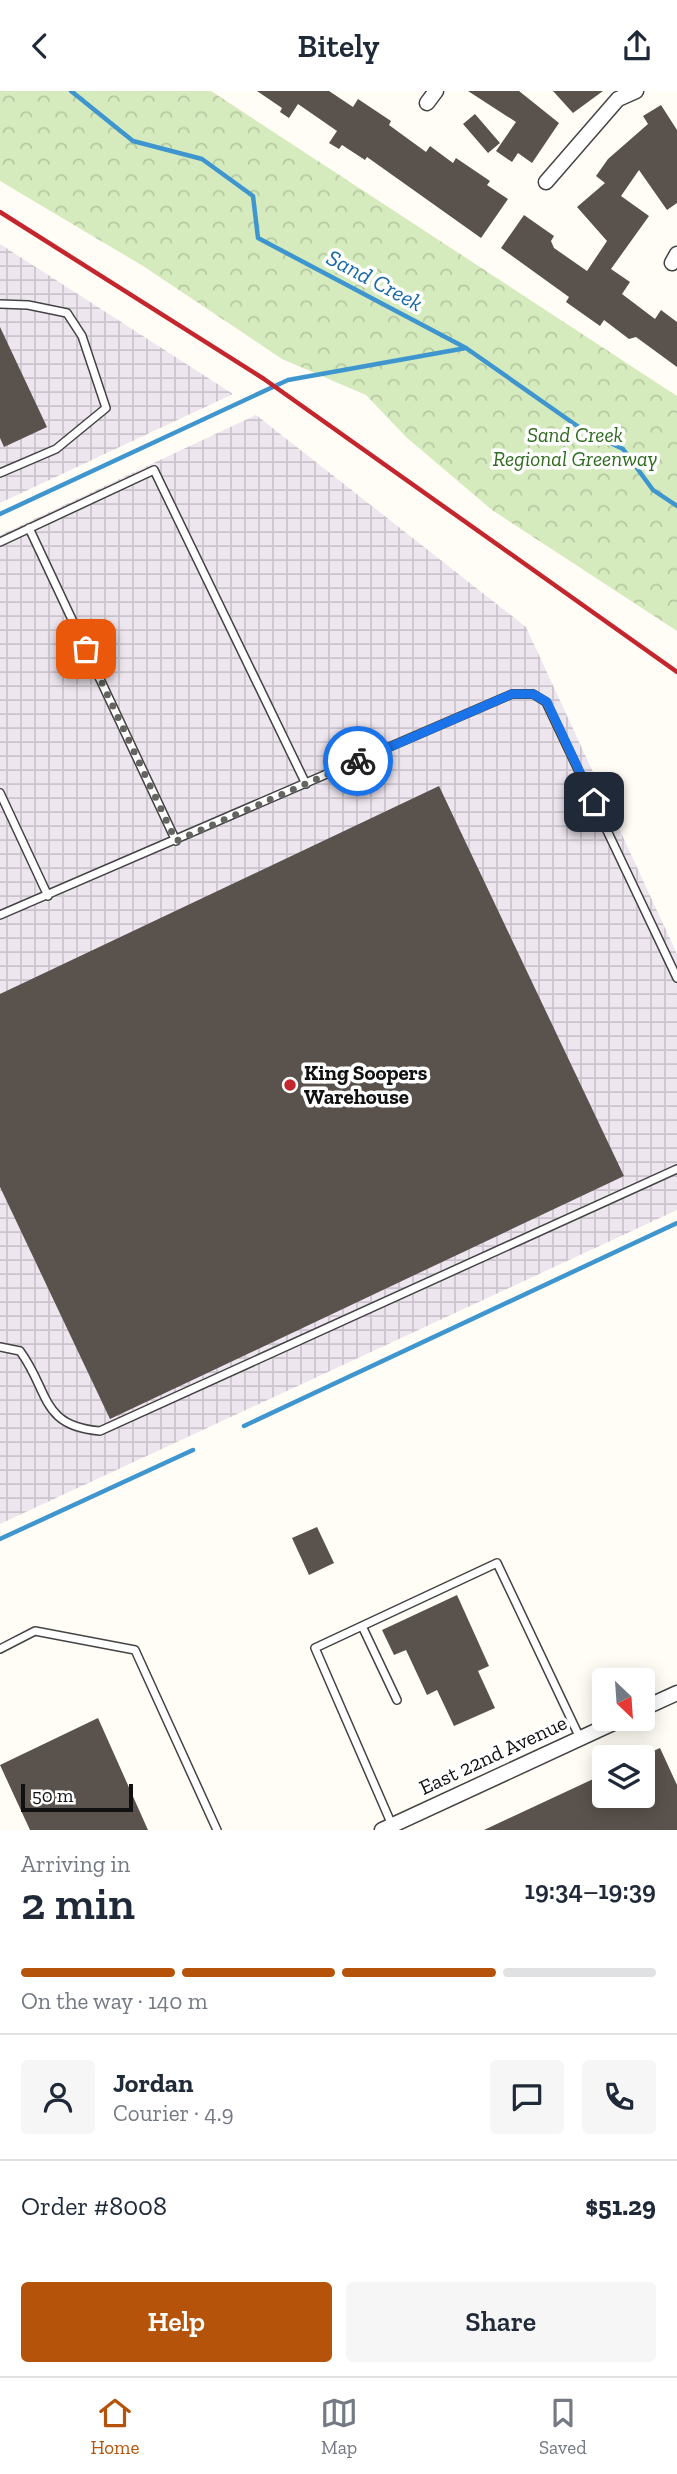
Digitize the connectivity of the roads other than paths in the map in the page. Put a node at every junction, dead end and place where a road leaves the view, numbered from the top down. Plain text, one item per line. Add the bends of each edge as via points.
1 (636, 91) edge
2 (545, 182) dead end
3 (0, 304) edge
4 (0, 473) edge
5 (29, 528) junction
6 (0, 542) edge
7 (306, 784) junction
8 (0, 793) edge
9 (176, 841) junction
10 (48, 897) junction
11 (0, 915) edge
12 (677, 978) edge
13 (677, 1169) edge
14 (0, 1346) edge
15 (362, 1626) junction
16 (0, 1649) edge
17 (677, 1693) edge
18 (397, 1700) dead end
19 (655, 1703) edge
20 (595, 1731) edge
21 (580, 1738) junction
22 (390, 1828) edge
23 (217, 1830) edge

1 - 2 street via 618,99
3 - 4 lane via 67,313 82,337 106,408 56,449
5 - 6 lane
5 - 7 lane via 154,470
5 - 9 lane
7 - 9 lane
7 - 12 lane via 512,694 533,694 547,702
8 - 10 lane
9 - 10 lane
10 - 11 lane
13 - 14 lane via 100,1431 75,1429 54,1415 20,1351
15 - 18 lane
15 - 21 lane via 497,1563
15 - 22 lane via 315,1648
16 - 23 lane via 35,1632 135,1650
17 - 19 street
20 - 21 street, East 22nd Avenue
21 - 22 street, East 22nd Avenue

